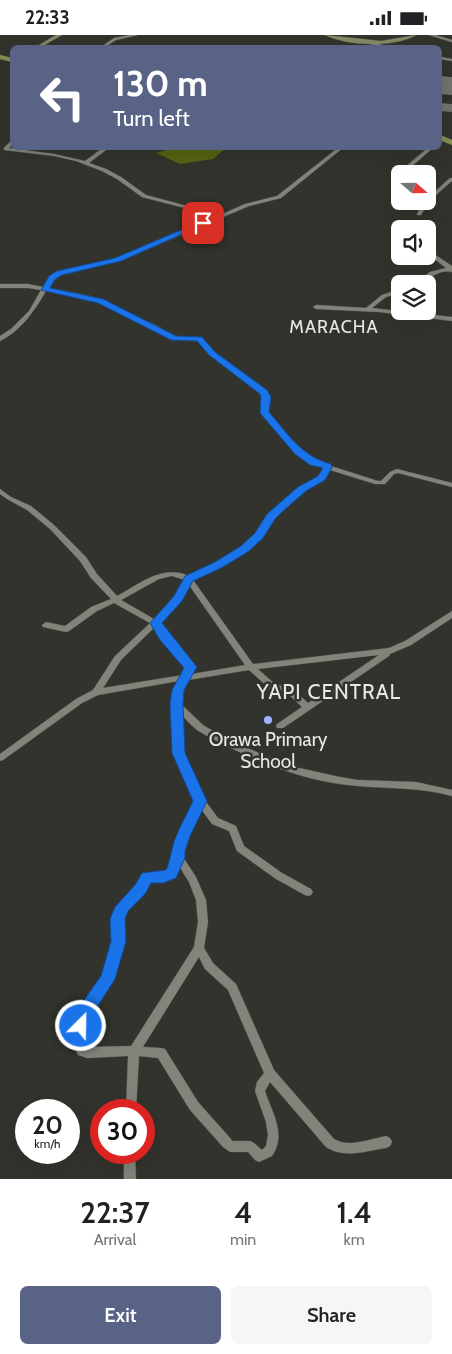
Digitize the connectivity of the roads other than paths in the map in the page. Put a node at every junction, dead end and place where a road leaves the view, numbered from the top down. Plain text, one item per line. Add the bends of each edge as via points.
1 (60, 35) edge
2 (136, 35) edge
3 (326, 35) edge
4 (414, 35) edge
5 (431, 35) edge
6 (452, 41) edge
7 (370, 43) junction
8 (42, 45) edge
9 (105, 45) edge
10 (378, 45) edge
11 (18, 150) edge
12 (104, 150) edge
13 (338, 150) edge
14 (428, 150) edge
15 (86, 163) junction
16 (410, 165) edge
17 (452, 179) edge
18 (436, 193) edge
19 (421, 210) edge
20 (418, 214) dead end
21 (220, 216) junction
22 (436, 258) edge
23 (451, 269) edge
24 (429, 275) edge
25 (0, 286) edge
26 (46, 290) junction
27 (391, 294) edge
28 (316, 307) dead end
29 (366, 309) junction
30 (452, 319) edge
31 (0, 339) edge
32 (328, 466) junction
33 (452, 485) edge
34 (0, 491) edge
35 (189, 579) junction
36 (115, 599) junction
37 (452, 614) edge
38 (156, 623) junction
39 (46, 625) dead end
40 (390, 651) junction
41 (251, 667) junction
42 (185, 677) junction
43 (96, 692) junction
44 (176, 704) junction
45 (307, 707) junction
46 (280, 726) dead end
47 (0, 759) edge
48 (452, 793) edge
49 (200, 801) junction
50 (178, 858) junction
51 (308, 892) dead end
52 (199, 948) junction
53 (134, 1051) junction
54 (270, 1074) junction
55 (132, 1099) edge
56 (386, 1141) dead end
57 (130, 1164) edge
58 (130, 1179) edge

1 - 8 street
2 - 9 street via 115,39
3 - 7 street
4 - 7 street via 398,42
5 - 6 street
7 - 10 street
11 - 15 street
12 - 15 street
13 - 21 street via 287,193
14 - 16 street
15 - 21 street via 119,177 144,196
17 - 18 street
19 - 20 street
21 - 26 street via 118,260 60,273 52,278
22 - 23 street
23 - 24 street
25 - 26 street
26 - 31 street via 21,323
26 - 32 street via 100,301 174,339 199,339 212,353 264,392 264,413 298,452 314,463
27 - 29 street
28 - 29 street
29 - 30 street
32 - 33 street via 377,483 383,483 397,471
32 - 35 street via 326,474 279,509 245,549
34 - 36 street via 29,508 52,527
35 - 36 street via 175,573 156,577
35 - 38 street via 178,598
35 - 41 street
36 - 38 street via 127,609
36 - 39 street via 66,629
37 - 40 street
38 - 42 street via 164,637 189,664 190,671
38 - 43 street via 118,658
40 - 41 street
40 - 45 street
41 - 42 street
41 - 45 street via 274,688 288,689
42 - 43 street
42 - 44 street via 178,690
43 - 47 street
44 - 48 street via 192,721 214,736 293,768 344,781 416,784
44 - 49 street via 179,753
45 - 46 street
49 - 50 street via 183,836
49 - 51 street via 215,821 233,829 240,848
50 - 52 street via 194,879 201,896 204,915
50 - 53 street via 171,874 147,877 122,907 118,919 119,941 108,979 81,1020 82,1051
52 - 53 street
52 - 54 street via 210,966 232,987
53 - 54 street via 161,1053 194,1106 227,1143 250,1147 259,1155 271,1149 274,1131 260,1091
53 - 55 street
54 - 56 street via 332,1146 349,1148
57 - 58 street

